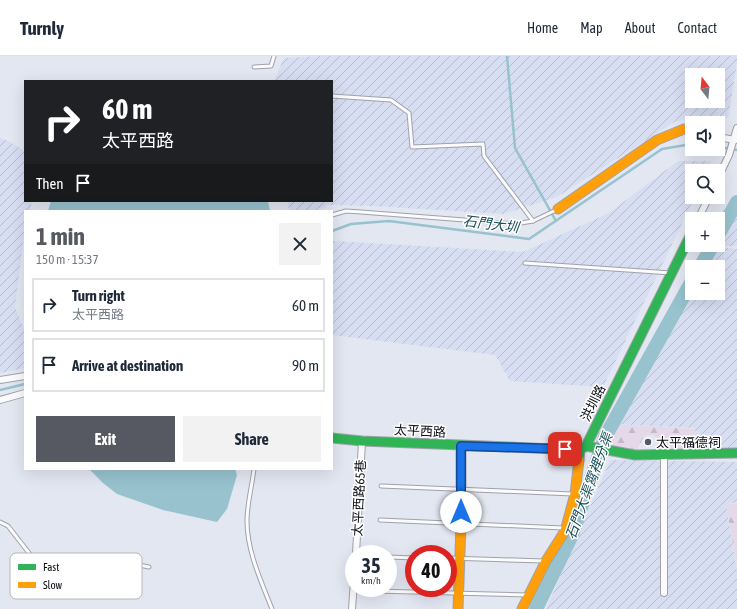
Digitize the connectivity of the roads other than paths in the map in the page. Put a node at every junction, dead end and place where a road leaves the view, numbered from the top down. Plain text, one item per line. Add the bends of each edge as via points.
1 (274, 56) edge
2 (254, 67) dead end
3 (333, 96) edge
4 (685, 128) edge
5 (737, 128) edge
6 (734, 142) edge
7 (725, 164) edge
8 (558, 209) joint
9 (333, 215) edge
10 (533, 221) junction
11 (685, 246) edge
12 (525, 263) dead end
13 (672, 273) junction
14 (24, 376) edge
15 (0, 380) edge
16 (24, 393) edge
17 (0, 400) edge
18 (333, 438) edge
19 (362, 442) junction
20 (461, 446) junction
21 (587, 448) junction
22 (737, 453) edge
23 (664, 454) junction
24 (254, 470) edge
25 (381, 486) dead end
26 (461, 488) junction
27 (575, 494) junction
28 (380, 520) dead end
29 (0, 522) edge
30 (461, 524) junction
31 (565, 528) junction
32 (356, 545) edge
33 (27, 553) edge
34 (457, 559) edge
35 (460, 559) junction
36 (546, 561) junction
37 (142, 565) edge
38 (149, 567) dead end
39 (397, 591) edge
40 (458, 592) junction
41 (664, 593) dead end
42 (528, 595) junction
43 (353, 597) edge
44 (272, 609) edge
45 (352, 609) edge
46 (458, 609) edge
47 (522, 609) edge

1 - 2 lane via 271,66
3 - 10 lane via 391,100 409,112 412,147 483,144 484,156
4 - 8 street via 657,140
5 - 6 street
6 - 7 street
8 - 10 lane
9 - 10 lane via 346,211 515,224
11 - 13 street, 洪圳路
12 - 13 lane
13 - 21 street, 洪圳路
14 - 15 street
16 - 17 street
18 - 19 street, 太平西路
19 - 20 street, 太平西路
19 - 32 street, 太平西路65巷
20 - 21 street, 太平西路
20 - 26 street
21 - 23 street, 太平西路 via 635,455
21 - 27 street, 洪圳路
22 - 23 street, 太平西路
23 - 41 street
24 - 44 lane via 247,519 248,537
25 - 26 lane
26 - 27 lane
26 - 30 street
27 - 31 street, 洪圳路
28 - 30 lane
29 - 33 lane via 8,526
30 - 31 lane
30 - 35 street
31 - 36 street, 洪圳路
34 - 35 lane
35 - 36 lane
35 - 40 street
36 - 42 street, 洪圳路
37 - 38 lane
39 - 40 lane
40 - 42 lane
40 - 46 street
42 - 47 street, 洪圳路
43 - 45 street

